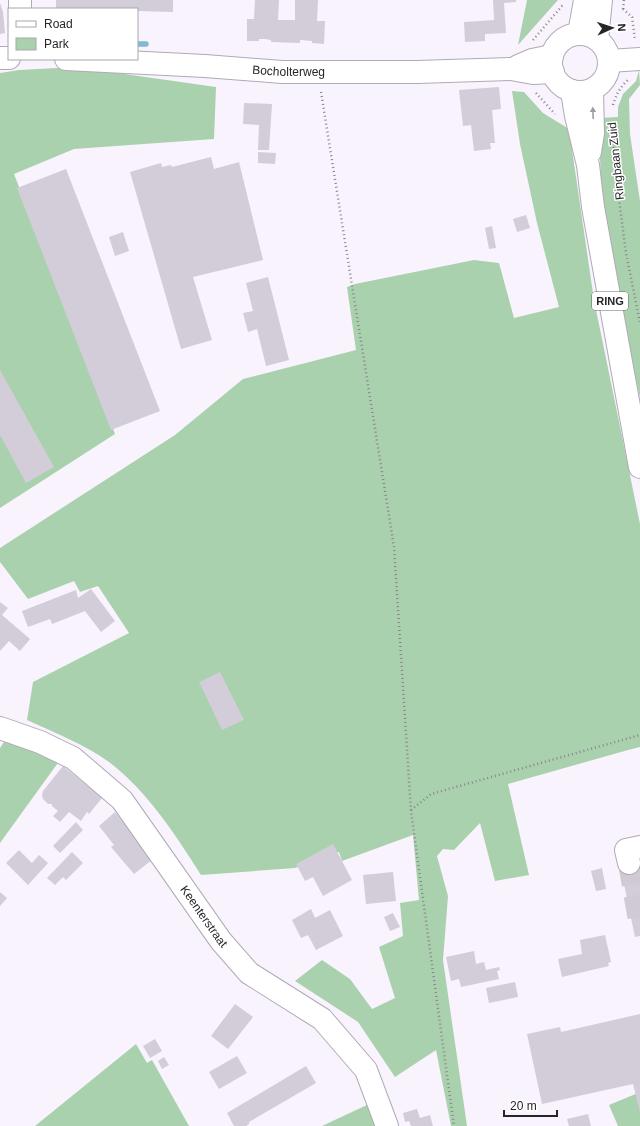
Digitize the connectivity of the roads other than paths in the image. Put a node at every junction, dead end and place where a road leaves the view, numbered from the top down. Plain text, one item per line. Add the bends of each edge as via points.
1 (585, 0) edge
2 (601, 0) edge
3 (588, 37) junction
4 (639, 59) edge
5 (86, 60) edge
6 (609, 61) junction
7 (553, 64) junction
8 (582, 90) junction
9 (640, 467) edge
10 (0, 728) edge
11 (387, 1126) edge

1 - 3 street
2 - 3 street
3 - 6 street via 606,49
3 - 7 street via 570,36 562,40 556,47
4 - 6 street
5 - 7 street, Bocholterweg via 318,73 511,69 533,73
6 - 8 street via 607,73 601,83
7 - 8 street via 560,83
8 - 9 street, Ringbaan Zuid / RING via 593,133 588,165 594,214
10 - 11 street, Keenterstraat via 40,742 73,758 122,800 221,941 249,973 322,1019 366,1070

